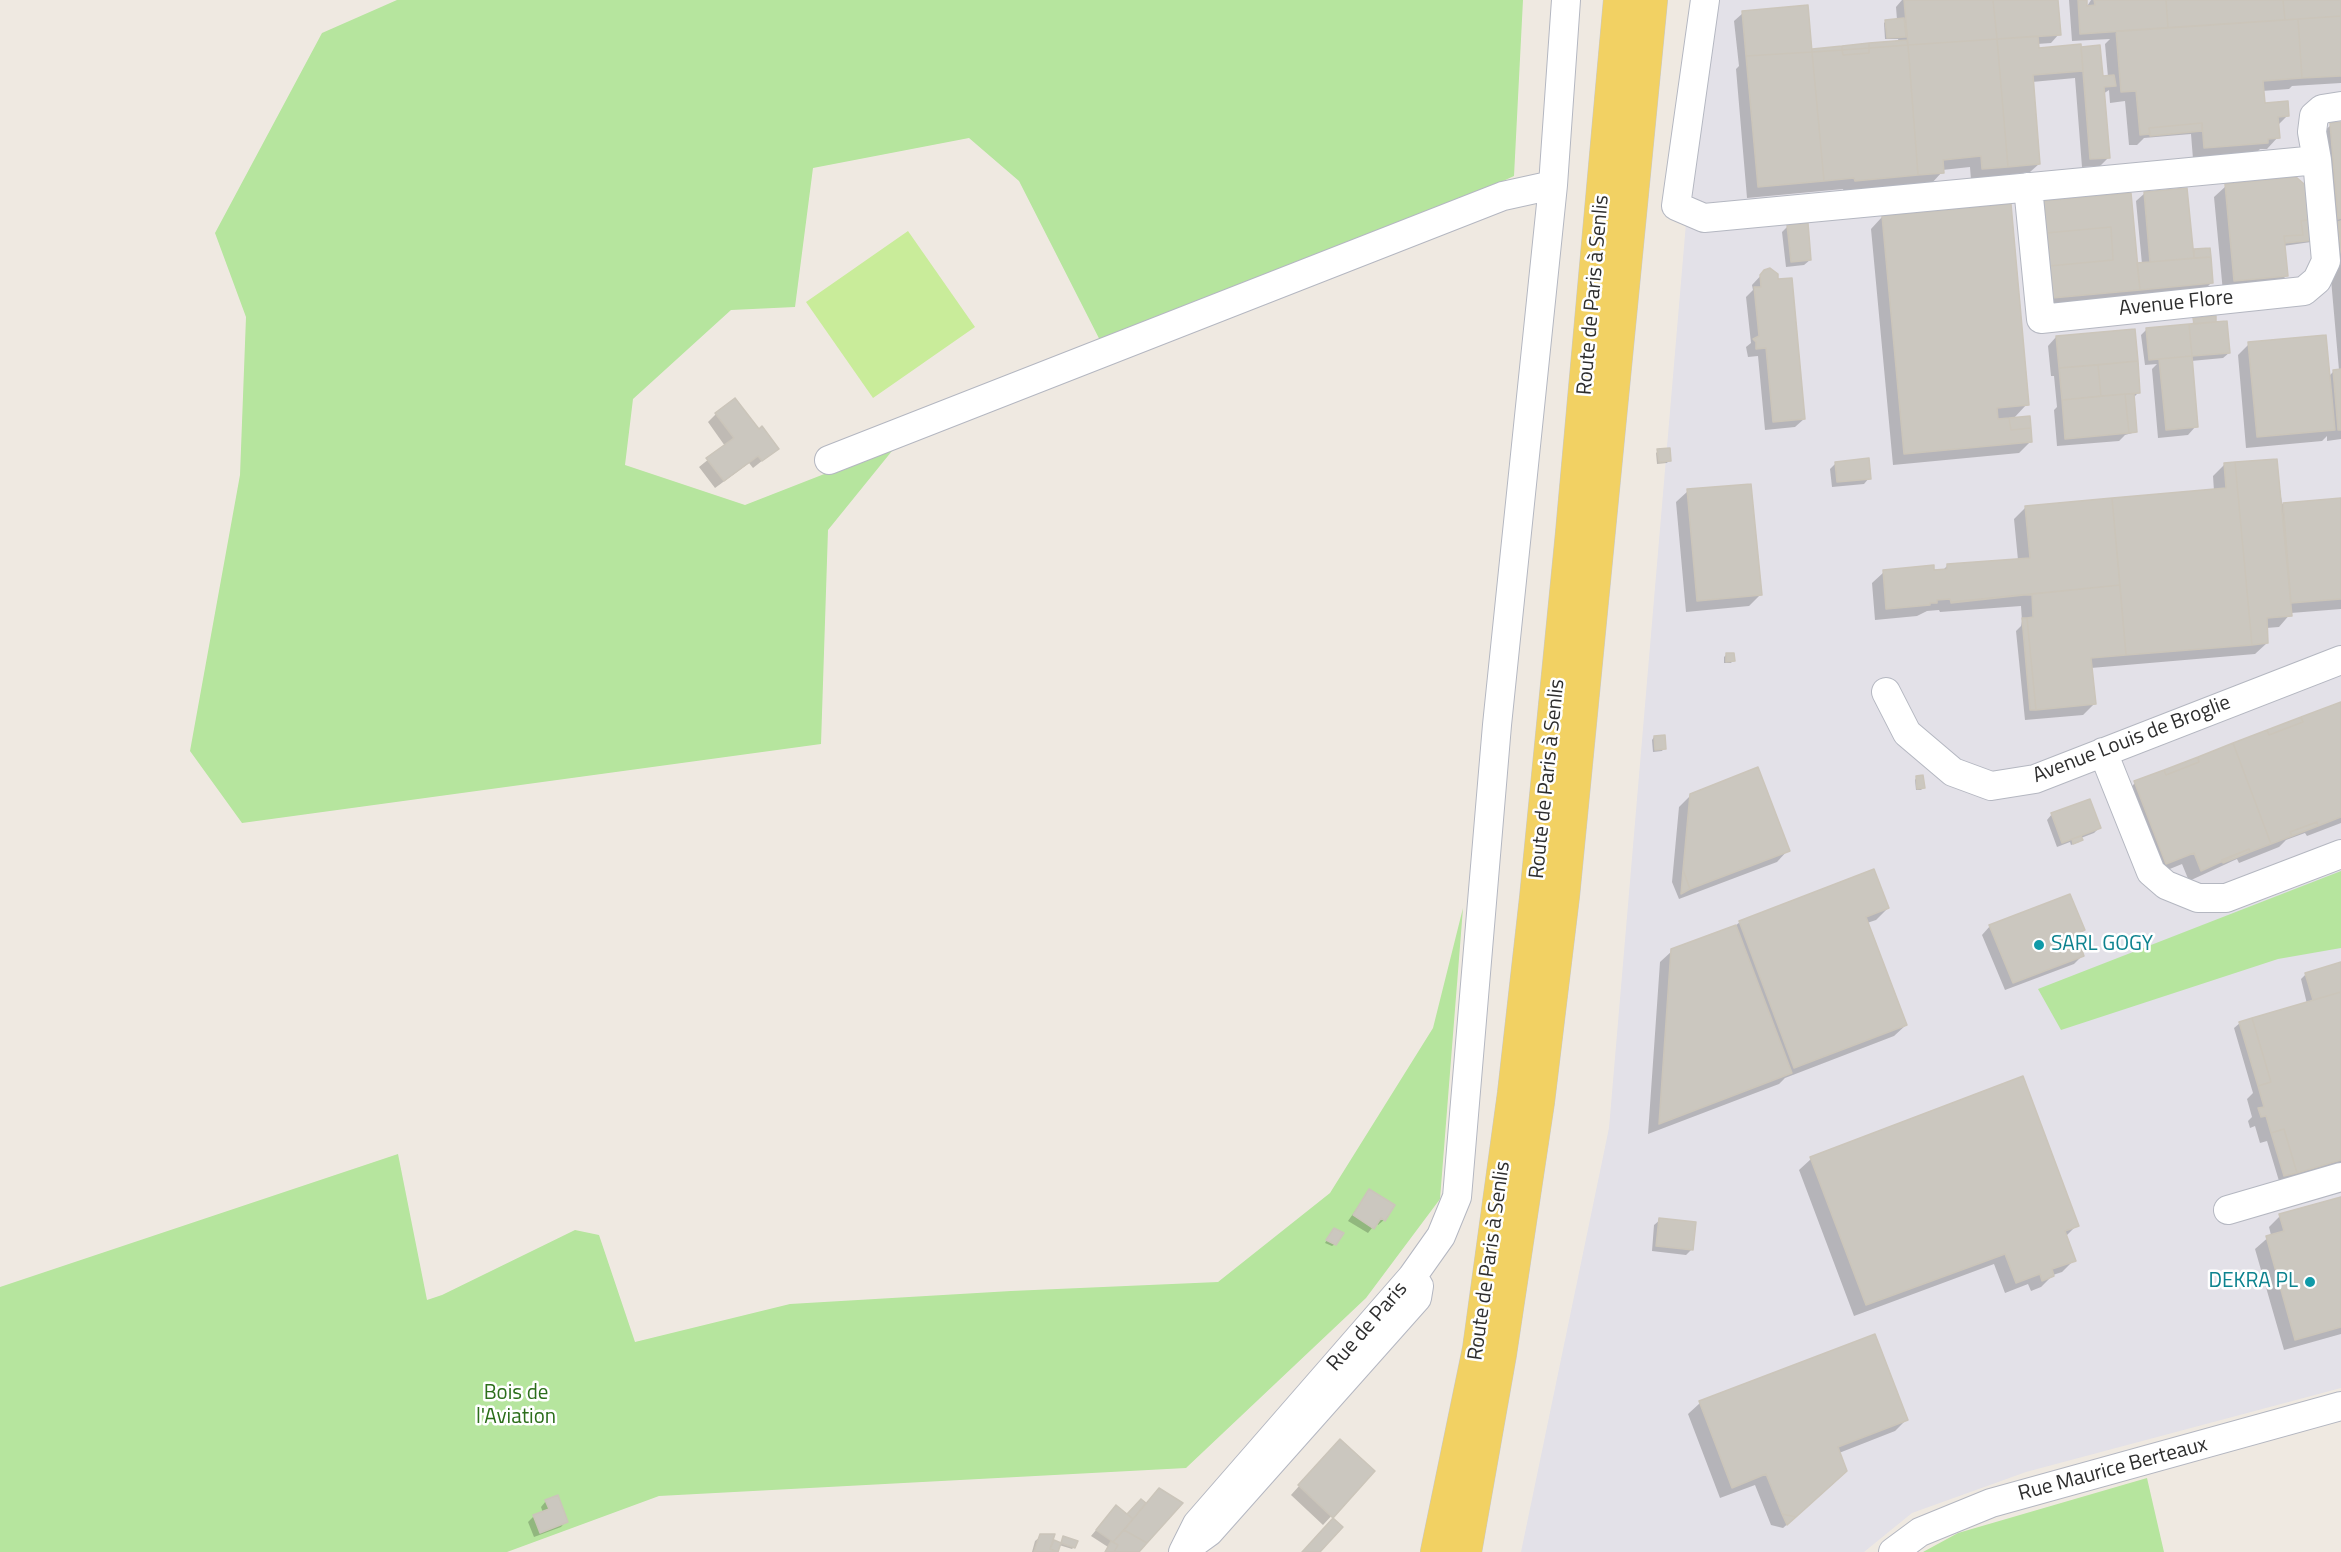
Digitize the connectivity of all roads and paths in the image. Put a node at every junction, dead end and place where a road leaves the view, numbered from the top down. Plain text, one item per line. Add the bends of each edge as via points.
1 (1566, 0) edge
2 (1620, 0) edge
3 (1651, 0) edge
4 (1705, 0) edge
5 (2341, 106) edge
6 (2317, 160) junction
7 (1553, 185) junction
8 (2028, 187) junction
9 (829, 460) dead end
10 (2341, 660) edge
11 (1886, 692) dead end
12 (2103, 752) junction
13 (2341, 854) edge
14 (2341, 1177) edge
15 (2228, 1210) dead end
16 (2341, 1406) edge
17 (1184, 1551) edge
18 (1437, 1552) edge
19 (1465, 1552) edge
20 (1893, 1552) edge

1 - 7 street
2 - 18 main road, Route de Paris à Senlis via 1571,545 1514,1093 1479,1349
3 - 19 main road, Route de Paris à Senlis via 1545,1045 1500,1354
4 - 8 street via 1676,206 1704,218
5 - 6 street, Avenue Flore via 2322,109 2314,116 2312,132
6 - 8 street
6 - 8 street, Avenue Flore via 2326,261 2317,280 2304,291 2041,319
7 - 9 street via 1503,196
7 - 17 street, Rue de Paris via 1497,725 1457,1197 1441,1236 1412,1276 1419,1286 1417,1298 1209,1532
10 - 12 street, Avenue Louis de Broglie
11 - 12 street, Avenue Louis de Broglie via 1907,733 1953,772 1991,786 2035,779
12 - 13 street via 2151,872 2166,885 2198,898 2226,898
14 - 15 street
16 - 20 street, Rue Maurice Berteaux via 1991,1503 1920,1532

